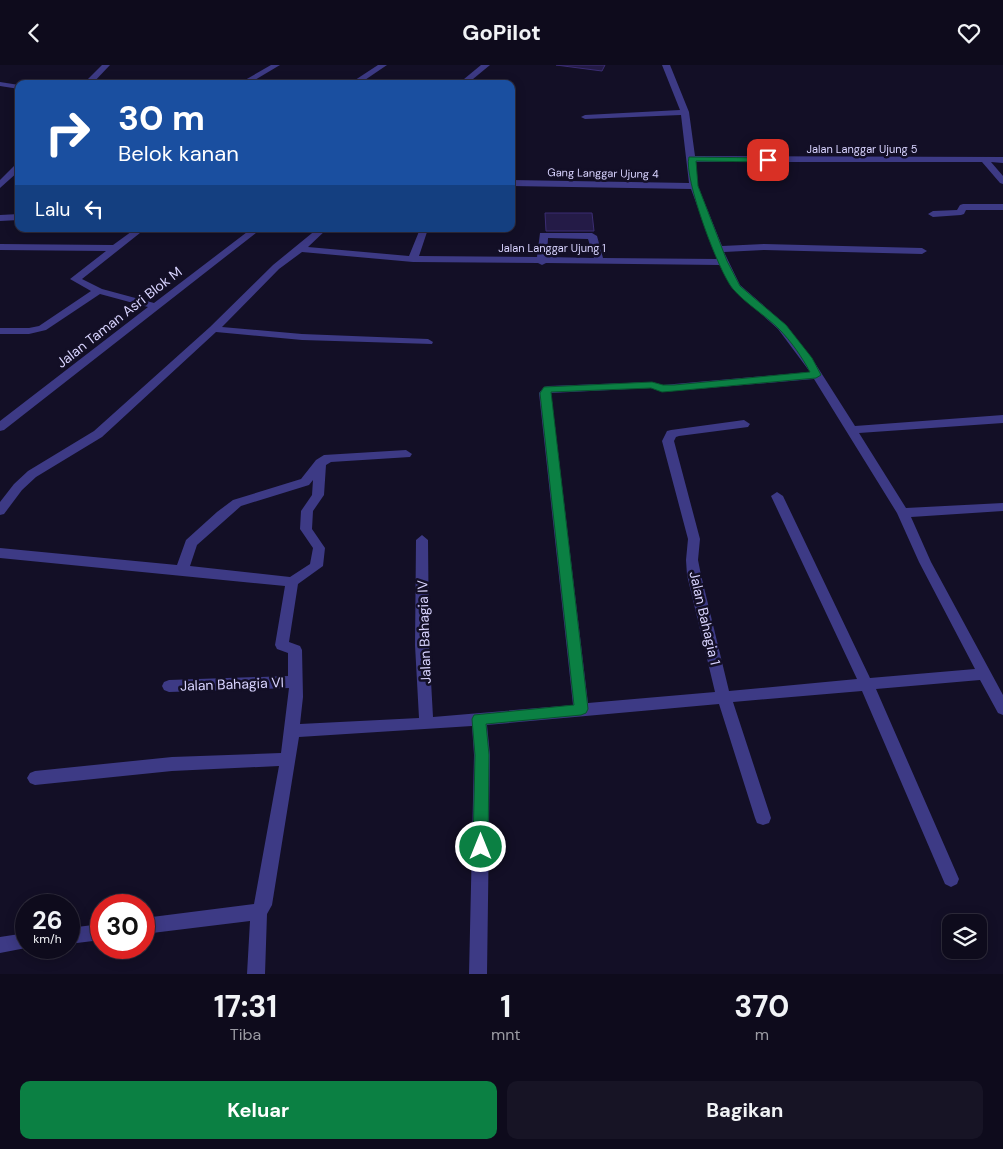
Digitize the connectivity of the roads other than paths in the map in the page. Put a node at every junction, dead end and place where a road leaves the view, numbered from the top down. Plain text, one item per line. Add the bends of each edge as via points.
1 (106, 65) edge
2 (276, 65) edge
3 (383, 65) edge
4 (486, 65) edge
5 (666, 65) edge
6 (91, 80) edge
7 (249, 80) edge
8 (359, 80) edge
9 (467, 80) edge
10 (0, 84) edge
11 (15, 86) edge
12 (685, 112) junction
13 (585, 117) dead end
14 (692, 159) junction
15 (984, 160) junction
16 (1003, 160) edge
17 (15, 170) edge
18 (1003, 181) edge
19 (515, 183) edge
20 (0, 185) edge
21 (694, 186) junction
22 (1003, 207) edge
23 (933, 214) dead end
24 (15, 217) edge
25 (0, 218) edge
26 (136, 232) edge
27 (252, 232) edge
28 (319, 232) edge
29 (423, 232) edge
30 (0, 247) edge
31 (113, 248) junction
32 (300, 249) junction
33 (718, 249) junction
34 (922, 251) dead end
35 (414, 259) junction
36 (599, 260) junction
37 (723, 261) junction
38 (542, 262) junction
39 (98, 291) junction
40 (155, 306) junction
41 (214, 329) junction
42 (0, 331) edge
43 (428, 342) dead end
44 (816, 375) junction
45 (1003, 419) edge
46 (744, 424) dead end
47 (0, 427) edge
48 (850, 431) junction
49 (406, 454) dead end
50 (320, 463) junction
51 (777, 496) dead end
52 (1003, 507) edge
53 (0, 511) edge
54 (903, 513) junction
55 (422, 540) dead end
56 (0, 553) edge
57 (182, 570) junction
58 (292, 582) junction
59 (983, 674) junction
60 (296, 682) junction
61 (866, 684) junction
62 (168, 686) dead end
63 (724, 698) junction
64 (581, 709) junction
65 (1003, 709) edge
66 (479, 719) junction
67 (426, 724) junction
68 (292, 731) junction
69 (287, 759) junction
70 (34, 778) dead end
71 (763, 818) dead end
72 (951, 879) dead end
73 (259, 912) junction
74 (155, 925) edge
75 (15, 943) edge
76 (0, 945) edge
77 (256, 974) edge
78 (478, 974) edge

1 - 6 street
2 - 7 street
3 - 8 street
4 - 9 street
5 - 12 street
10 - 11 street
12 - 13 street
12 - 14 street
14 - 15 street, Jalan Langgar Ujung 5
14 - 21 street
15 - 16 street, Jalan Langgar Ujung 5
15 - 18 street
17 - 20 street
19 - 21 street, Gang Langgar Ujung 4
21 - 33 street
22 - 23 street via 963,207 961,212
24 - 25 street
26 - 31 street
27 - 40 street, Jalan Taman Asri Blok M
28 - 32 street
29 - 35 street
30 - 31 street
31 - 39 street via 76,279
32 - 35 street, Jalan Langgar Ujung 1
32 - 41 street via 276,267
33 - 34 street
33 - 37 street
35 - 38 street, Jalan Langgar Ujung 1
36 - 37 street, Jalan Langgar Ujung 1
36 - 38 street, Jalan Langgar Ujung 1
36 - 38 street via 592,236 542,235
37 - 44 street via 736,287 782,327
39 - 40 street
39 - 42 street via 42,328
40 - 47 street, Jalan Taman Asri Blok M
41 - 43 street via 302,337
41 - 53 street via 98,434 32,474
44 - 48 street
44 - 64 street via 662,389 652,385 554,387 545,393
45 - 48 street
46 - 63 street, Jalan Bahagia 1 via 679,432 671,434 668,441 694,539 694,575
48 - 54 street
49 - 50 street via 328,458
50 - 57 street via 305,482 237,503 221,515 191,543
50 - 58 street via 318,495 307,511 306,529 319,548 316,565
51 - 61 street
52 - 54 street
54 - 59 street
55 - 67 street, Jalan Bahagia IV
56 - 57 street
57 - 58 street
58 - 60 street via 282,645 295,651
59 - 61 street
59 - 65 street
60 - 62 street, Jalan Bahagia VI
60 - 68 street
61 - 63 street
61 - 72 street
63 - 64 street
63 - 71 street
64 - 66 street
66 - 67 street
66 - 78 street via 482,755
67 - 68 street
68 - 69 street
69 - 70 street via 172,764
69 - 73 street via 264,905
73 - 74 street
73 - 77 street
75 - 76 street

